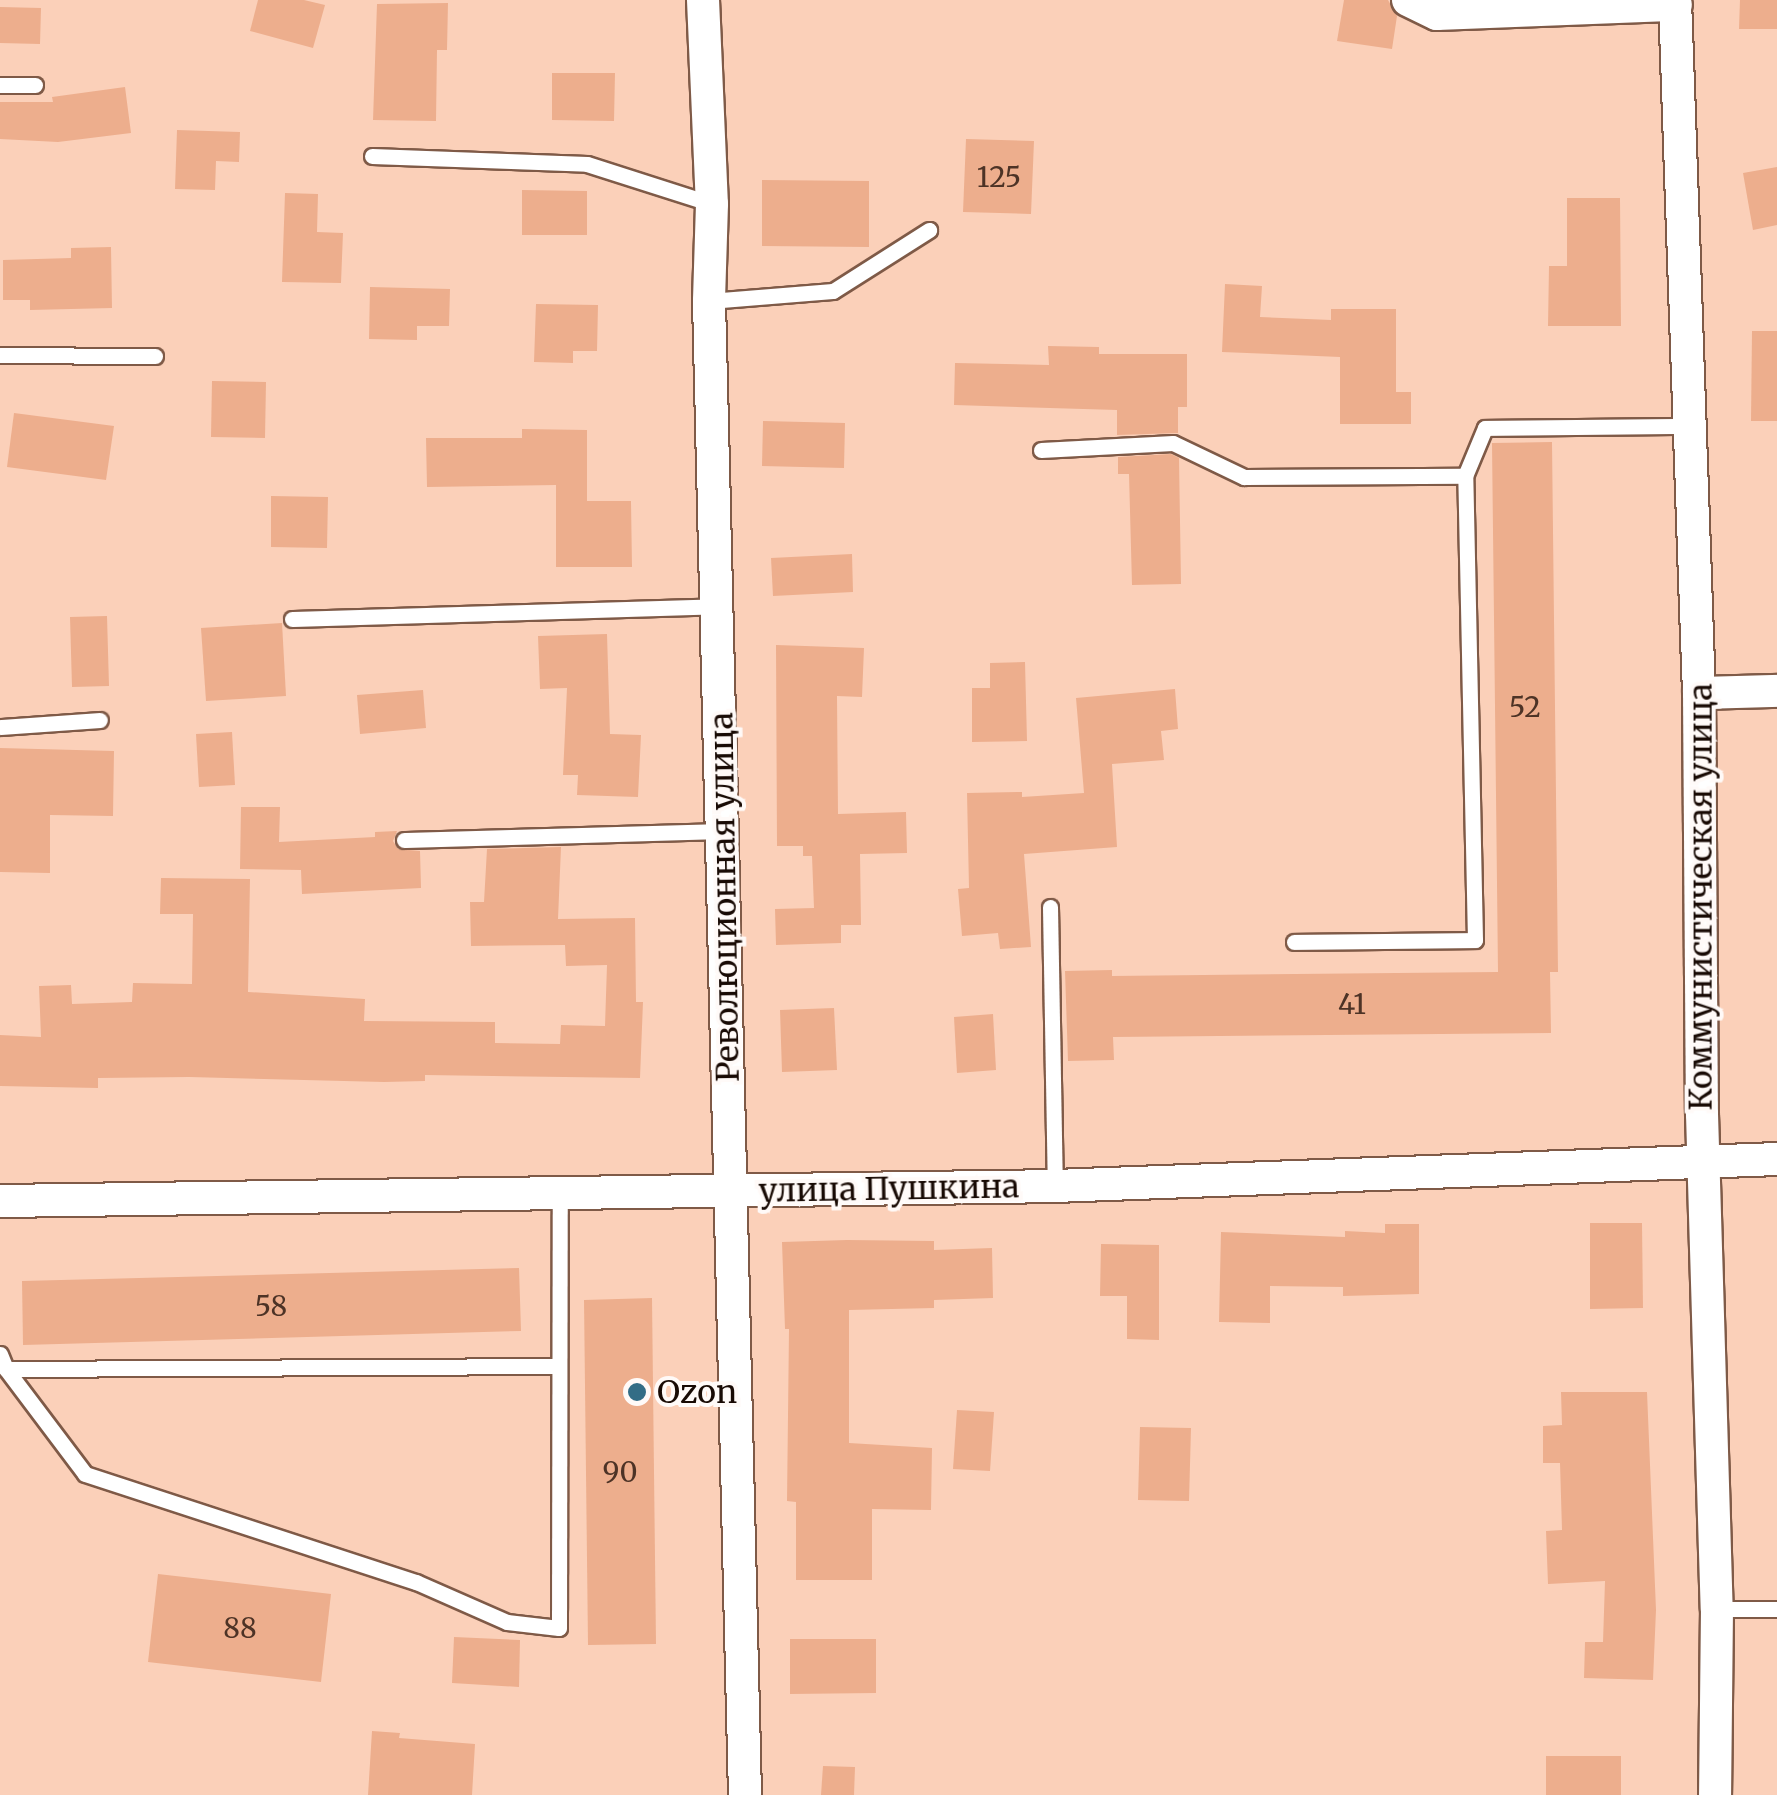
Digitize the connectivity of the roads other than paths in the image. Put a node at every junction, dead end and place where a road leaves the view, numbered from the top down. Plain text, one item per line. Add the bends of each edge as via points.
1 (703, 0) edge
2 (1408, 0) edge
3 (1675, 2) edge
4 (0, 85) edge
5 (36, 85) dead end
6 (372, 156) dead end
7 (712, 204) junction
8 (929, 230) dead end
9 (709, 301) junction
10 (0, 355) edge
11 (154, 356) dead end
12 (1692, 426) junction
13 (1041, 450) dead end
14 (1464, 476) junction
15 (720, 606) junction
16 (292, 618) dead end
17 (1777, 691) edge
18 (1700, 694) junction
19 (100, 720) dead end
20 (0, 727) edge
21 (724, 831) junction
22 (404, 840) dead end
23 (1050, 907) dead end
24 (1294, 942) dead end
25 (1777, 1160) edge
26 (1704, 1163) junction
27 (1055, 1186) junction
28 (732, 1192) junction
29 (560, 1194) junction
30 (0, 1202) edge
31 (3, 1361) edge
32 (556, 1366) junction
33 (1777, 1609) edge
34 (1716, 1610) junction
35 (745, 1795) edge
36 (1715, 1795) edge

1 - 7 street, Революционная улица
2 - 3 street via 1437,14
3 - 12 street, Коммунистическая улица
4 - 5 lane
6 - 7 lane via 587,164
7 - 9 street, Революционная улица
8 - 9 lane via 833,291
9 - 15 street, Революционная улица
10 - 11 lane
12 - 14 lane via 1485,428
12 - 18 street, Коммунистическая улица
13 - 14 lane via 1173,443 1244,477
14 - 24 lane via 1475,940
15 - 16 lane
15 - 21 street, Революционная улица
17 - 18 street
18 - 26 street, Коммунистическая улица
19 - 20 lane
21 - 22 lane
21 - 28 street, Революционная улица
23 - 27 lane
25 - 26 street, улица Пушкина
26 - 27 street, улица Пушкина
26 - 34 street, Коммунистическая улица
27 - 28 street, улица Пушкина
28 - 29 street, улица Пушкина
28 - 35 street, Революционная улица
29 - 30 street, улица Пушкина
29 - 32 lane
31 - 32 lane
31 - 32 lane via 85,1474 416,1582 508,1622 558,1628
33 - 34 lane
34 - 36 street, Коммунистическая улица

